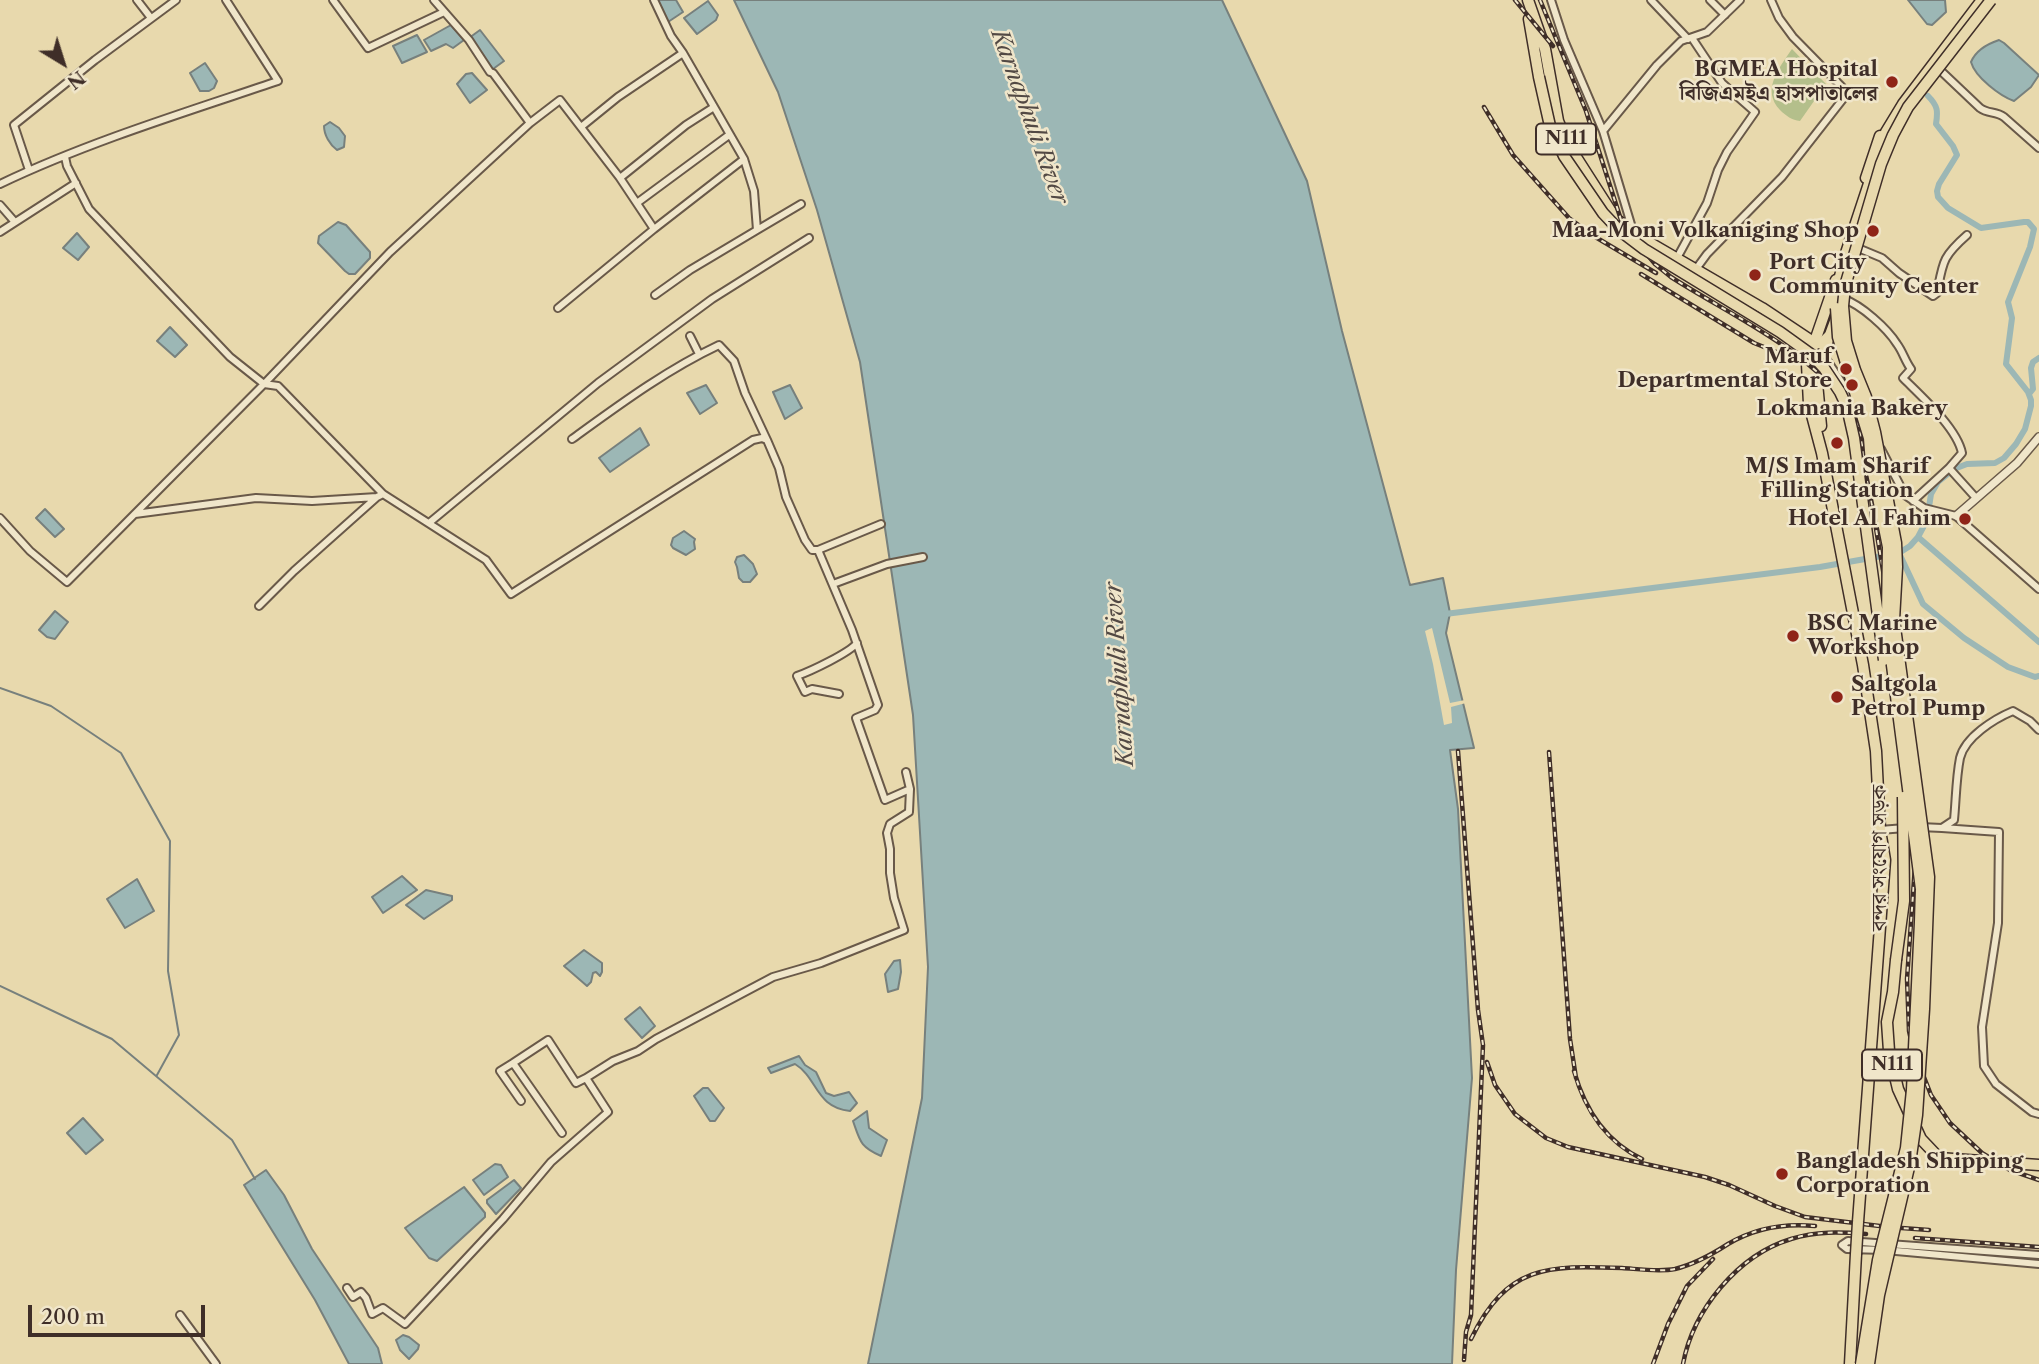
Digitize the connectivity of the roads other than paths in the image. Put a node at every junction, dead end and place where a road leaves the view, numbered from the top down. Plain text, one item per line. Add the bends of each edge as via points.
1 (137, 0) edge
2 (176, 0) edge
3 (226, 0) edge
4 (333, 0) edge
5 (435, 0) edge
6 (654, 0) edge
7 (1526, 0) edge
8 (1551, 0) edge
9 (1651, 0) edge
10 (1710, 0) edge
11 (1740, 0) edge
12 (1771, 0) edge
13 (1980, 0) edge
14 (1993, 0) edge
15 (444, 12) junction
16 (1725, 15) junction
17 (151, 18) junction
18 (1690, 38) junction
19 (683, 53) junction
20 (1941, 71) junction
21 (714, 107) junction
22 (530, 123) junction
23 (581, 127) junction
24 (1603, 131) junction
25 (729, 135) junction
26 (2039, 148) edge
27 (65, 157) junction
28 (744, 159) junction
29 (29, 170) junction
30 (620, 178) junction
31 (76, 183) junction
32 (0, 184) edge
33 (637, 203) junction
34 (801, 204) dead end
35 (0, 205) edge
36 (14, 221) junction
37 (654, 229) junction
38 (757, 230) junction
39 (0, 232) edge
40 (1633, 233) junction
41 (1967, 235) dead end
42 (808, 237) dead end
43 (1858, 248) junction
44 (1677, 257) junction
45 (1696, 269) junction
46 (654, 295) dead end
47 (1844, 299) junction
48 (558, 308) dead end
49 (690, 336) dead end
50 (1828, 337) junction
51 (1813, 342) junction
52 (1822, 352) junction
53 (699, 354) junction
54 (264, 384) junction
55 (2039, 438) edge
56 (572, 439) dead end
57 (767, 440) junction
58 (1822, 453) junction
59 (1949, 468) junction
60 (380, 496) junction
61 (1976, 498) junction
62 (1913, 501) junction
63 (134, 514) junction
64 (1956, 516) junction
65 (0, 518) edge
66 (429, 523) junction
67 (881, 524) dead end
68 (818, 550) junction
69 (923, 557) dead end
70 (833, 584) junction
71 (2039, 589) edge
72 (259, 606) dead end
73 (857, 643) junction
74 (839, 694) dead end
75 (2039, 730) edge
76 (906, 772) dead end
77 (910, 789) junction
78 (1942, 828) junction
79 (1880, 830) junction
80 (513, 1063) junction
81 (586, 1078) junction
82 (521, 1101) dead end
83 (2039, 1114) edge
84 (562, 1133) dead end
85 (2039, 1165) edge
86 (2039, 1255) edge
87 (2039, 1264) edge
88 (347, 1288) dead end
89 (180, 1315) dead end
90 (216, 1364) edge
91 (1850, 1364) edge
92 (1861, 1364) edge
93 (1869, 1364) edge

1 - 17 street
2 - 17 street
3 - 27 street via 278,81
4 - 15 street via 368,48
5 - 15 street
6 - 19 street
7 - 40 main road, N111 via 1545,49 1558,121 1567,143 1615,218
7 - 85 main road, বন্দর সংযোগ সড়ক / N111, bridge via 1550,126 1564,156 1603,213 1644,249 1801,346 1824,368 1847,407 1904,808 1904,901 1887,1022 1898,1090 1925,1144 1939,1158
8 - 24 street
9 - 18 street
10 - 16 street
11 - 16 street
12 - 45 street via 1793,37 1842,88 1843,99 1783,177
13 - 51 main road via 1909,88 1882,130 1835,286
13 - 92 main road, bridge via 1886,132 1838,284 1838,337 1869,438 1888,547 1890,650 1921,889 1906,1148 1878,1260
14 - 20 main road
14 - 93 main road, bridge via 1908,107 1893,135 1845,286 1846,341 1875,432 1896,543 1894,620 1929,877 1917,1115 1878,1295
15 - 22 street
16 - 18 street via 1707,32
17 - 29 street via 14,125
18 - 24 street via 1657,65
18 - 44 street via 1722,83 1755,112 1727,152 1707,203
19 - 21 street
19 - 23 street
20 - 26 street via 1980,108 2000,114
20 - 43 main road via 1911,109 1897,137
21 - 25 street
21 - 30 street
22 - 23 street via 560,100
22 - 54 street via 390,252
23 - 30 street
24 - 40 street
25 - 28 street
25 - 33 street
27 - 29 street
27 - 31 street
28 - 37 street
28 - 38 street via 754,191
29 - 32 street
30 - 33 street
31 - 36 street
31 - 54 street via 89,209 230,357
33 - 37 street
34 - 38 street
35 - 36 street
36 - 39 street
37 - 48 street
38 - 46 street
40 - 44 main road, N111
41 - 43 street via 1942,264 1933,296 1882,258
42 - 66 street via 712,299 598,383
43 - 47 main road
44 - 45 main road, N111
45 - 51 main road, N111
47 - 50 main road
47 - 59 street via 1898,344 1911,369 1903,378 1949,426 1962,453
49 - 53 street
50 - 51 main road via 1823,343
50 - 52 main road
51 - 58 main road via 1807,378
52 - 58 main road via 1815,375
52 - 62 street via 1905,495
53 - 56 street
53 - 57 street via 719,345 734,361
54 - 60 street via 278,386
54 - 63 street
55 - 61 street
57 - 66 street via 753,440 511,594 486,560
57 - 68 street via 805,540
58 - 79 main road via 1863,665
59 - 61 street
59 - 62 street
60 - 63 street via 312,501 256,498
60 - 66 street
60 - 72 street
61 - 64 street
62 - 64 street
63 - 65 street via 68,582
64 - 71 street
67 - 68 street
68 - 70 street
69 - 70 street
70 - 73 street
73 - 74 street via 797,676 805,692
73 - 77 street via 878,705 856,718 885,800
75 - 78 street via 2013,711 1976,733 1961,755 1954,820
76 - 77 street
77 - 81 street via 909,812 890,824 887,833 894,898 904,930 773,977
78 - 79 street
78 - 83 street via 1999,832 1998,923 1982,1027 1984,1066 1996,1084
79 - 91 main road, bridge via 1885,860
80 - 81 street via 548,1040 576,1083
80 - 82 street via 500,1071
80 - 84 street
81 - 88 street via 608,1112 551,1163 405,1324 383,1308 372,1314 361,1292 354,1297
86 - 87 street via 1848,1241 1842,1245 1847,1249
89 - 90 street

